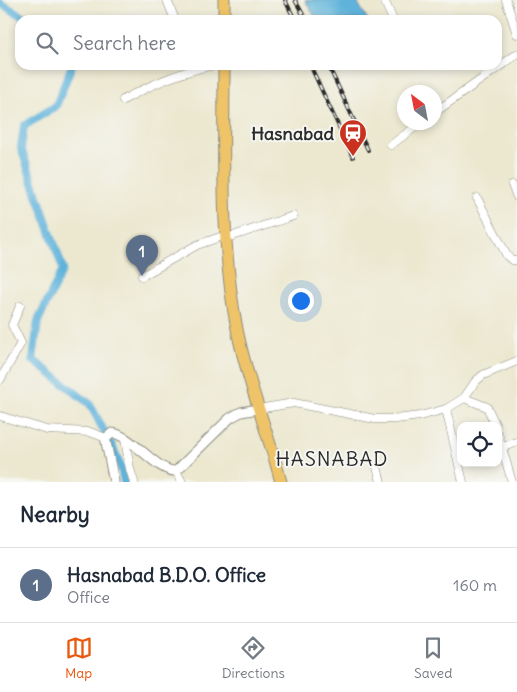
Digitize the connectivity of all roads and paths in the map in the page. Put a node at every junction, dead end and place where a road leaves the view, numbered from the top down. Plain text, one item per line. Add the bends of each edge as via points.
1 (167, 0) edge
2 (224, 0) edge
3 (384, 0) edge
4 (506, 0) edge
5 (173, 15) edge
6 (224, 15) edge
7 (391, 15) edge
8 (517, 34) edge
9 (517, 54) edge
10 (502, 65) edge
11 (188, 70) edge
12 (224, 70) edge
13 (494, 70) edge
14 (123, 100) dead end
15 (442, 107) edge
16 (411, 130) edge
17 (391, 145) dead end
18 (512, 185) dead end
19 (517, 196) edge
20 (477, 198) dead end
21 (293, 216) dead end
22 (226, 237) junction
23 (517, 260) edge
24 (142, 276) dead end
25 (20, 306) dead end
26 (517, 361) edge
27 (0, 380) edge
28 (464, 398) junction
29 (258, 409) junction
30 (446, 409) junction
31 (0, 416) edge
32 (494, 422) edge
33 (106, 438) junction
34 (125, 439) junction
35 (517, 442) edge
36 (503, 448) joint
37 (377, 467) dead end
38 (176, 471) junction
39 (114, 482) edge
40 (134, 482) edge
41 (182, 482) edge
42 (281, 482) edge
43 (381, 482) edge
44 (463, 482) edge
45 (512, 482) edge

1 - 5 street
2 - 6 main road
3 - 7 street
4 - 8 street
9 - 10 street
11 - 14 street
12 - 22 main road
13 - 15 street
16 - 17 street
18 - 19 street
20 - 23 street via 507,256
21 - 22 street
22 - 24 street via 197,245
22 - 29 main road via 237,329
25 - 27 street via 12,325 21,343
26 - 28 street via 478,379
28 - 30 street
28 - 32 street via 486,407
29 - 30 street via 294,403 388,420
29 - 38 street via 240,412 230,418
29 - 42 main road
30 - 44 street
31 - 33 street via 47,430 90,432
33 - 34 street via 113,433
33 - 39 street
34 - 38 street via 166,470
34 - 40 street
35 - 36 street
36 - 45 street
37 - 43 street
38 - 41 street

